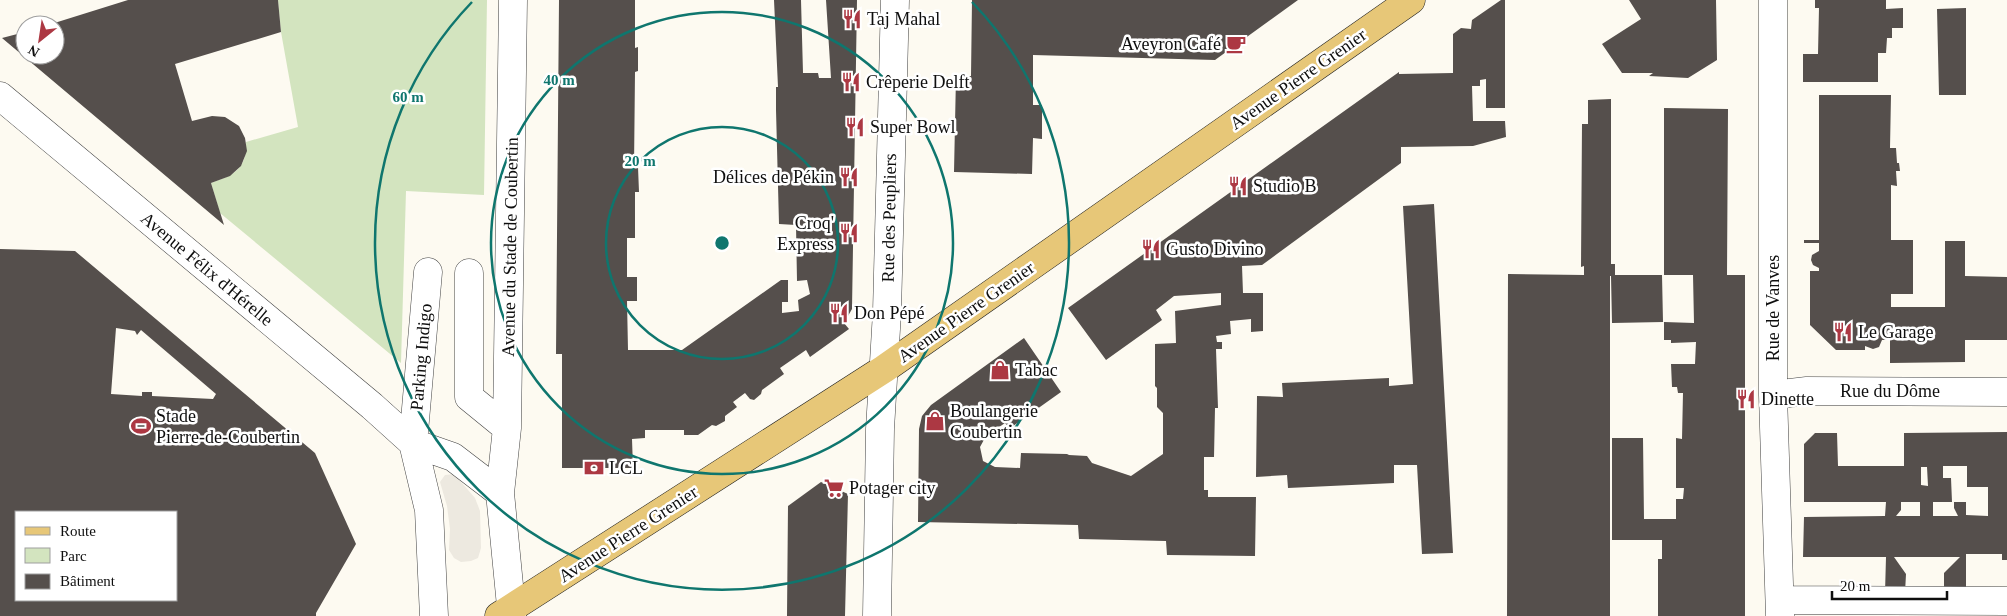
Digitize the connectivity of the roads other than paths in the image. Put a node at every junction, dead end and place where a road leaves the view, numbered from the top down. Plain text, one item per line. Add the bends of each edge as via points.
1 (513, 0) edge
2 (895, 0) edge
3 (1411, 0) edge
4 (1773, 0) edge
5 (0, 96) edge
6 (428, 272) dead end
7 (469, 273) dead end
8 (884, 369) junction
9 (2007, 392) edge
10 (1773, 395) junction
11 (507, 428) junction
12 (413, 442) junction
13 (500, 493) junction
14 (2006, 601) edge
15 (1780, 608) edge
16 (508, 614) edge
17 (434, 616) edge
18 (877, 616) edge

1 - 11 street, Avenue du Stade de Coubertin
2 - 8 street, Rue des Peupliers
3 - 8 main road, Avenue Pierre Grenier
4 - 10 street, Rue de Vanves
5 - 12 street, Avenue Félix d'Hérelle
6 - 12 street, Parking Indigo
7 - 11 street via 469,397
8 - 16 main road, Avenue Pierre Grenier
8 - 18 street, Rue des Peupliers
9 - 10 street, Rue du Dôme via 1807,391
10 - 15 street, Rue de Vanves
11 - 13 street, Avenue du Stade de Coubertin
12 - 13 street, Avenue Félix d'Hérelle via 453,457
12 - 17 street via 429,510
13 - 16 street
14 - 15 street

